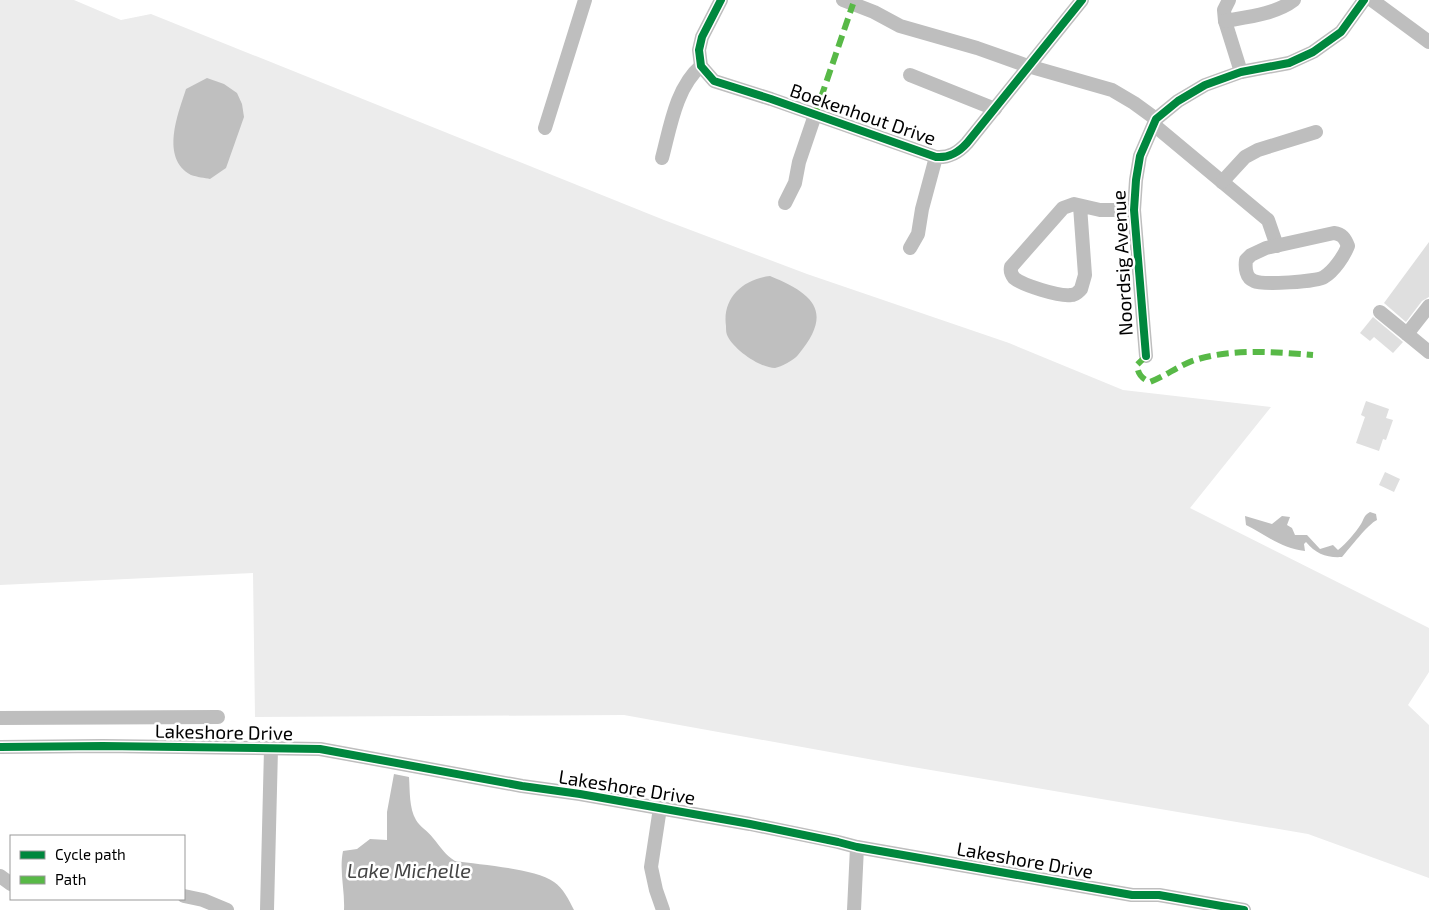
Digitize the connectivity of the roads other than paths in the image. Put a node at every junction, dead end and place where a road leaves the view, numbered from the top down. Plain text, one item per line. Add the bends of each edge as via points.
1 (585, 0) edge
2 (721, 0) edge
3 (843, 0) edge
4 (1082, 0) edge
5 (1229, 0) edge
6 (1294, 0) edge
7 (1364, 0) edge
8 (1372, 0) edge
9 (1225, 21) junction
10 (1429, 42) edge
11 (702, 66) junction
12 (1028, 66) junction
13 (1241, 72) junction
14 (910, 75) dead end
15 (995, 109) junction
16 (815, 115) junction
17 (1155, 122) junction
18 (545, 128) dead end
19 (1316, 132) dead end
20 (936, 157) junction
21 (662, 158) dead end
22 (1222, 182) junction
23 (785, 203) dead end
24 (1080, 206) junction
25 (1134, 210) junction
26 (1277, 246) junction
27 (910, 248) dead end
28 (1429, 306) edge
29 (1380, 312) dead end
30 (1407, 334) junction
31 (1429, 352) edge
32 (1146, 356) dead end
33 (218, 717) dead end
34 (0, 718) edge
35 (0, 747) edge
36 (271, 749) junction
37 (660, 808) junction
38 (857, 847) junction
39 (185, 896) edge
40 (227, 910) edge
41 (267, 910) edge
42 (663, 910) edge
43 (854, 910) edge
44 (1244, 910) edge

1 - 18 street
2 - 11 street via 702,37 699,50
3 - 12 street via 900,26
4 - 12 street, Boekenhout Drive
5 - 9 street via 1224,10
6 - 9 street via 1280,8
7 - 13 street, Noordsig Avenue via 1341,32 1313,52 1289,63
8 - 10 street
9 - 13 street
11 - 16 street, Boekenhout Drive via 714,81
11 - 21 street via 694,72 682,93
12 - 15 street, Boekenhout Drive
12 - 17 street via 1112,90
13 - 17 street, Noordsig Avenue via 1205,84 1178,101
14 - 15 street
15 - 20 street, Boekenhout Drive via 962,148 951,156
16 - 20 street, Boekenhout Drive
16 - 23 street via 795,183
17 - 22 street
17 - 25 street, Noordsig Avenue via 1140,156
19 - 22 street via 1258,150 1245,157
20 - 27 street via 918,234
22 - 26 street via 1268,220
24 - 24 street via 1085,275 1081,290 1072,296 1063,295 1014,277 1010,267 1055,215 1068,206
24 - 25 street via 1100,210
25 - 32 street, Noordsig Avenue
26 - 26 street via 1260,250 1246,260 1247,274 1253,281 1294,282 1324,278 1348,246 1344,237 1334,233
28 - 30 street
29 - 30 street
30 - 31 street
33 - 34 street
35 - 36 street, Lakeshore Drive
36 - 37 street, Lakeshore Drive via 320,749
36 - 41 street
37 - 38 street, Lakeshore Drive
37 - 42 street via 651,867
38 - 43 street
38 - 44 street, Lakeshore Drive via 1132,895 1159,895
39 - 40 street

